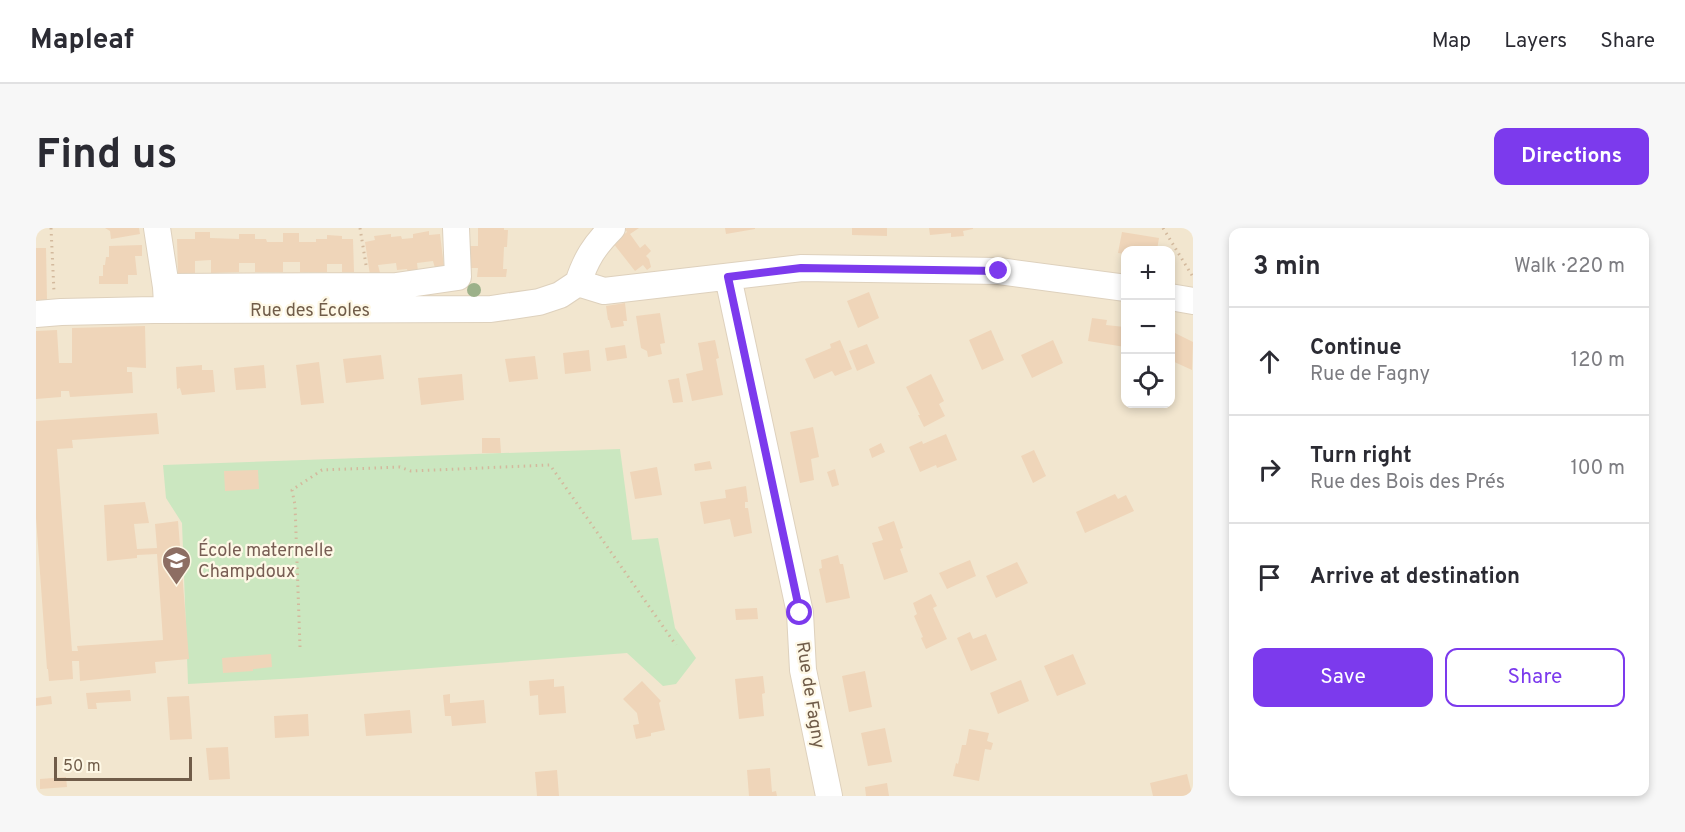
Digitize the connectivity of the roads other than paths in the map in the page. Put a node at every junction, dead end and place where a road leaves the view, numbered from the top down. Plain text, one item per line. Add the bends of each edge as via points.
1 (157, 228) edge
2 (456, 228) edge
3 (612, 228) edge
4 (728, 277) junction
5 (578, 283) junction
6 (1121, 287) edge
7 (396, 298) junction
8 (1175, 298) edge
9 (166, 299) junction
10 (1193, 302) edge
11 (45, 313) edge
12 (830, 796) edge

1 - 9 street
2 - 7 street via 458,277
3 - 5 street via 593,249
4 - 5 street via 604,291
4 - 6 street via 801,268 999,271
4 - 12 street, Rue de Fagny via 800,613 803,670
5 - 7 street, Rue des Écoles via 539,303 491,309
7 - 9 street, Rue des Écoles
7 - 9 street via 367,286
8 - 10 street
9 - 11 street, Rue des Écoles

